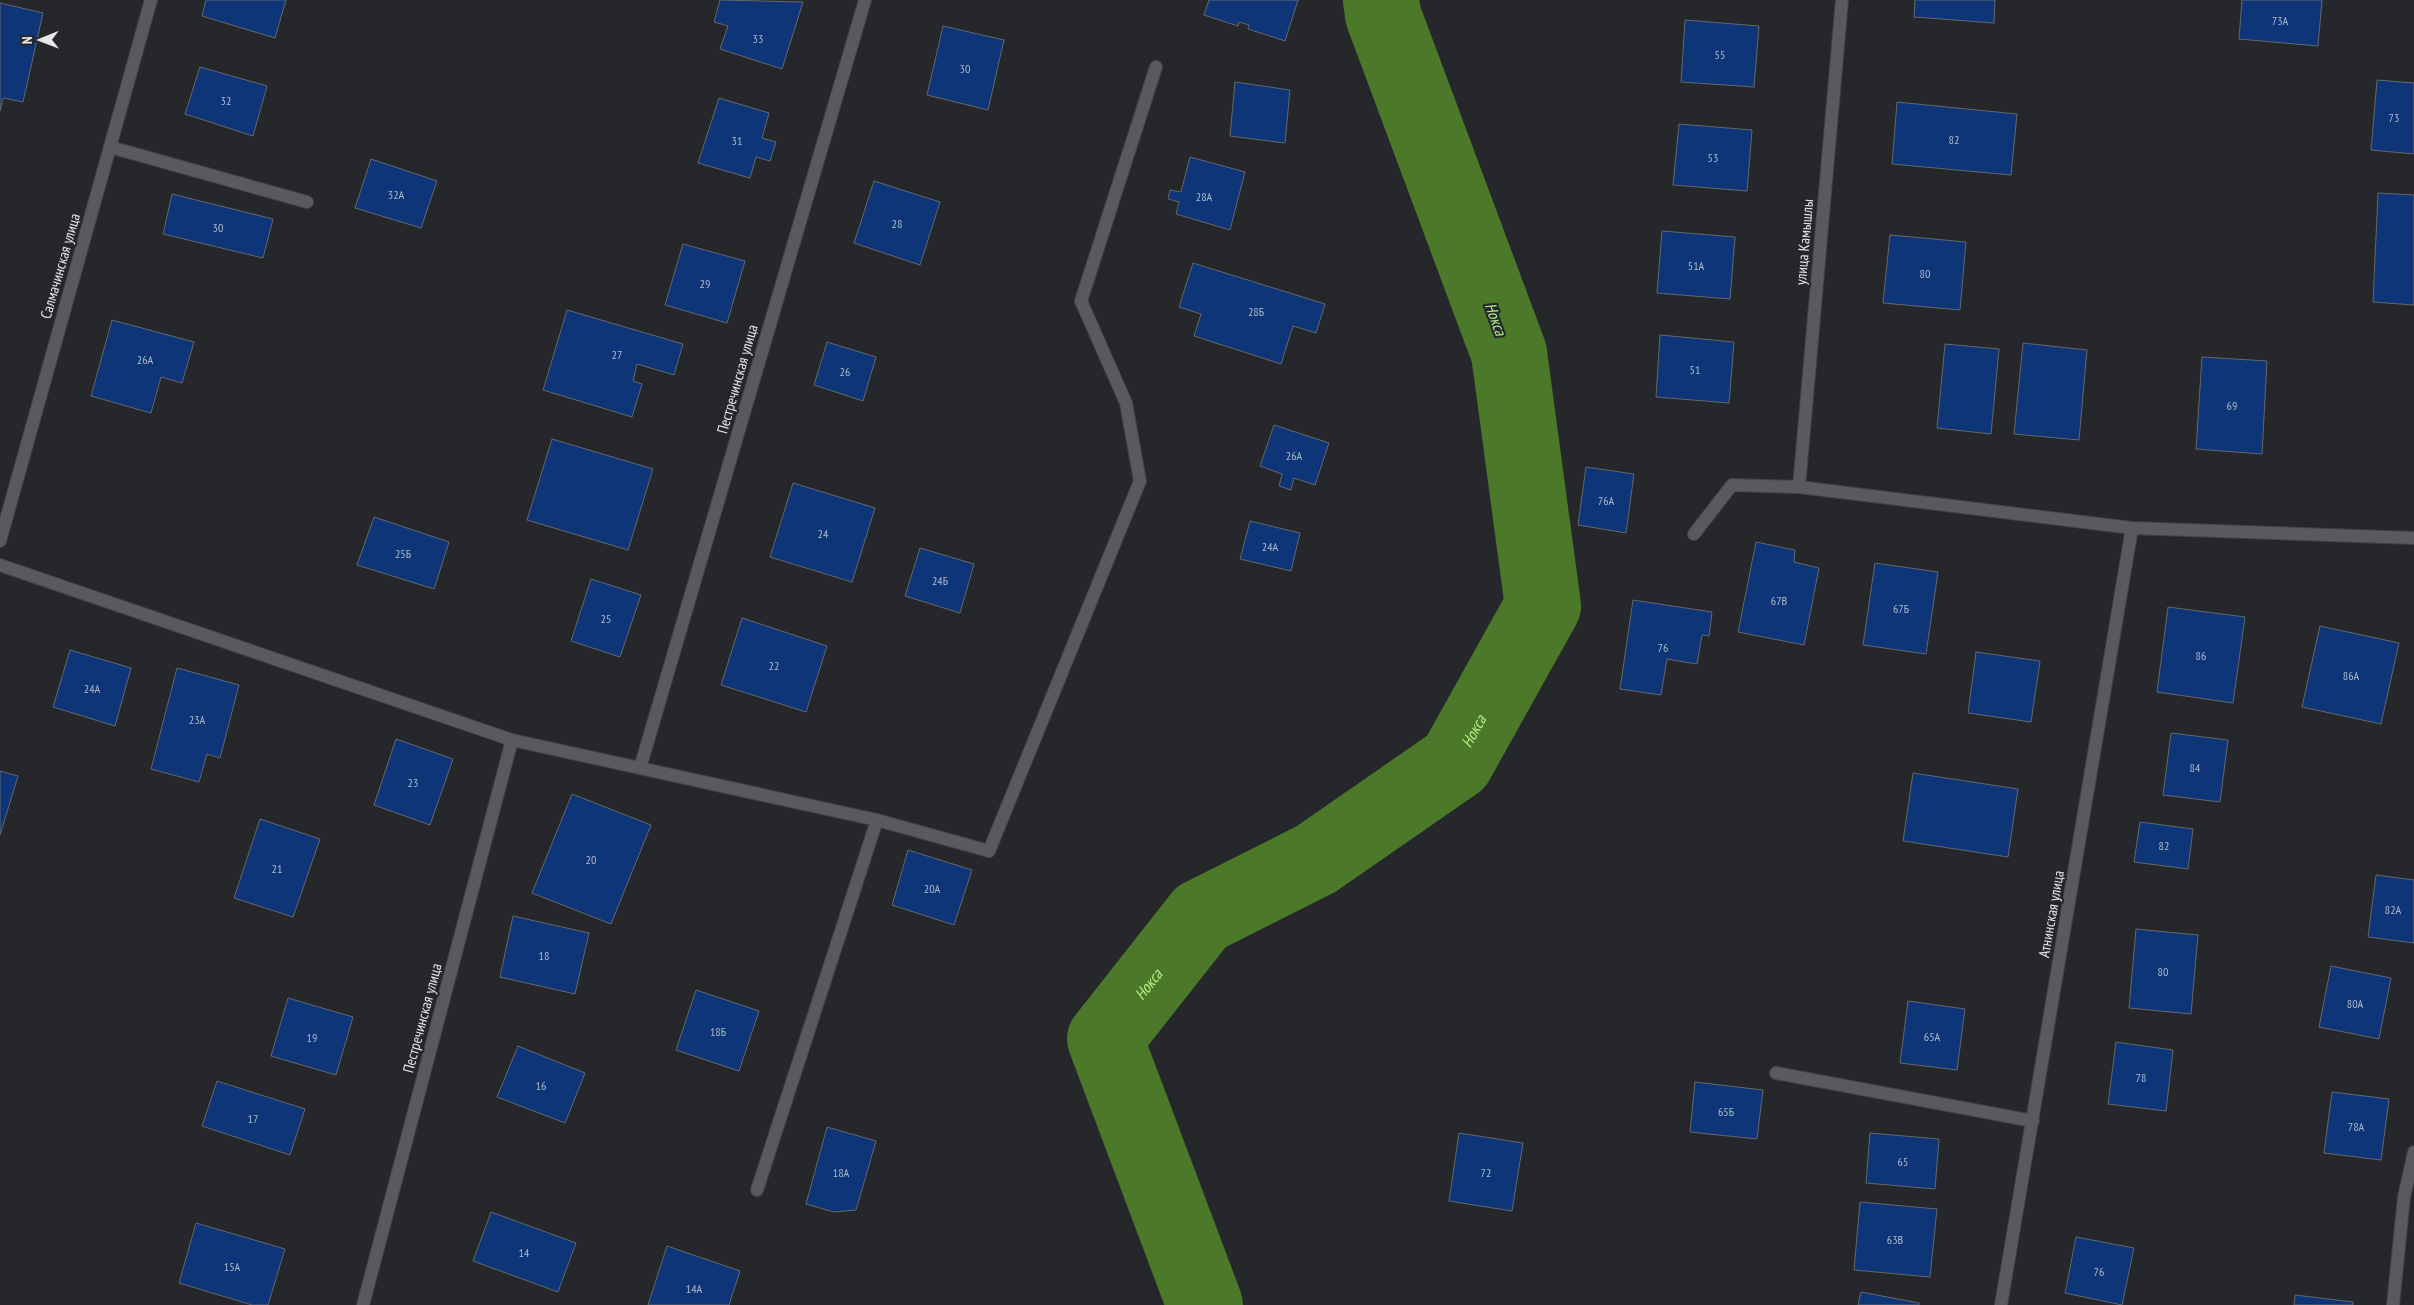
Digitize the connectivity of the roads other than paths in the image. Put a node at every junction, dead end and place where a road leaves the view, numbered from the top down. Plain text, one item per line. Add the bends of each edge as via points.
1 (151, 0) edge
2 (866, 0) edge
3 (1842, 0) edge
4 (1156, 67) dead end
5 (110, 147) junction
6 (307, 202) dead end
7 (1799, 487) junction
8 (2132, 528) junction
9 (1694, 534) dead end
10 (2414, 538) edge
11 (0, 541) edge
12 (0, 565) edge
13 (512, 740) junction
14 (640, 768) junction
15 (877, 820) junction
16 (1776, 1073) dead end
17 (2033, 1121) junction
18 (2414, 1152) edge
19 (757, 1190) dead end
20 (364, 1305) edge
21 (2001, 1305) edge
22 (2393, 1305) edge

1 - 5 street, Салмачинская улица
2 - 14 street, Пестречинская улица
3 - 7 street, улица Камышлы
4 - 15 street via 1081,301 1126,403 1140,481 989,851
5 - 6 street
5 - 11 street, Салмачинская улица
7 - 8 street
7 - 9 street via 1732,485
8 - 10 street
8 - 17 street, Атнинская улица
12 - 13 street
13 - 14 street
13 - 20 street, Пестречинская улица
14 - 15 street
15 - 19 street
16 - 17 street
17 - 21 street, Атнинская улица
18 - 22 street via 2404,1196

